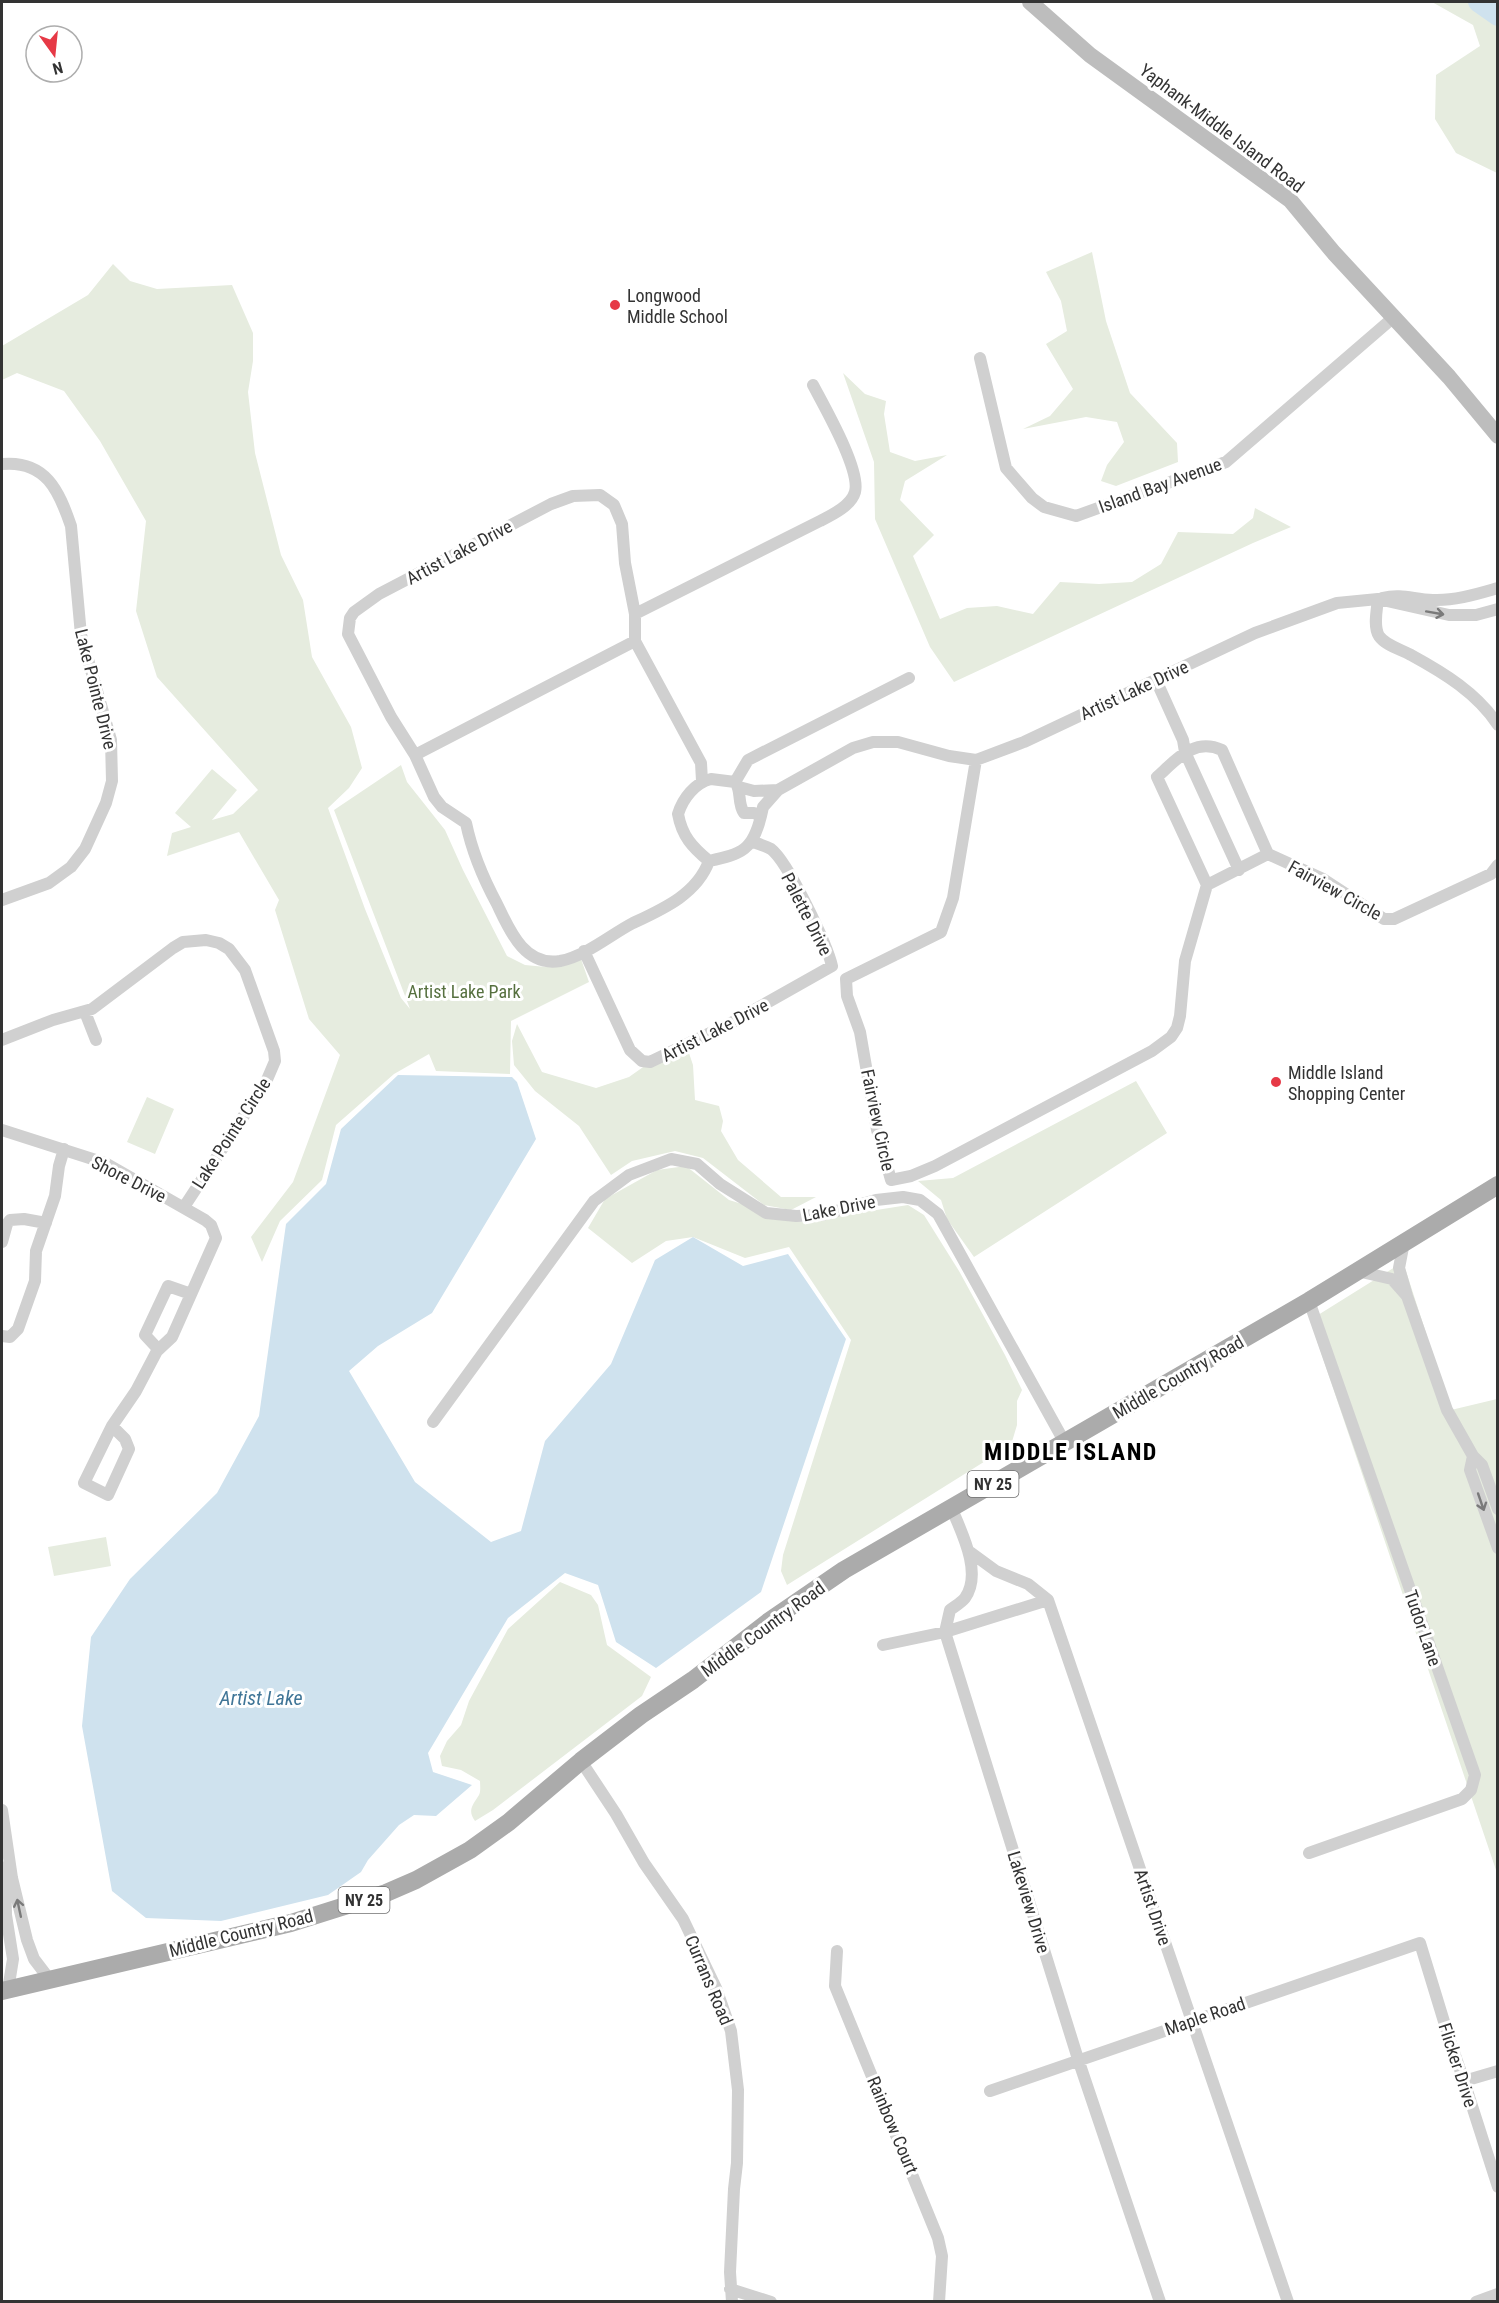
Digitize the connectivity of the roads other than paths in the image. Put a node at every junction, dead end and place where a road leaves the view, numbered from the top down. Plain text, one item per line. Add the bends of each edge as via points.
1 (1030, 2) edge
2 (1394, 317) junction
3 (980, 358) dead end
4 (813, 385) dead end
5 (1497, 436) edge
6 (2, 464) edge
7 (1497, 588) edge
8 (1378, 599) junction
9 (1497, 609) edge
10 (635, 614) junction
11 (635, 641) junction
12 (909, 678) dead end
13 (1156, 680) junction
14 (1497, 725) edge
15 (1185, 752) junction
16 (416, 754) junction
17 (976, 760) junction
18 (702, 781) junction
19 (737, 784) junction
20 (778, 790) junction
21 (761, 816) junction
22 (753, 842) junction
23 (1268, 854) junction
24 (709, 861) junction
25 (1497, 865) edge
26 (1239, 870) junction
27 (1206, 885) junction
28 (2, 900) edge
29 (584, 951) junction
30 (832, 966) joint
31 (85, 1012) junction
32 (96, 1040) dead end
33 (2, 1041) edge
34 (2, 1130) edge
35 (64, 1149) junction
36 (1497, 1185) edge
37 (184, 1207) junction
38 (46, 1223) junction
39 (2, 1242) edge
40 (1404, 1242) junction
41 (1357, 1271) junction
42 (191, 1294) junction
43 (1407, 1296) junction
44 (1309, 1301) junction
45 (2, 1336) edge
46 (158, 1349) junction
47 (433, 1422) dead end
48 (112, 1426) junction
49 (1065, 1443) junction
50 (1473, 1456) junction
51 (951, 1507) junction
52 (1497, 1509) edge
53 (1497, 1548) edge
54 (970, 1552) junction
55 (1048, 1600) junction
56 (945, 1632) junction
57 (883, 1645) dead end
58 (581, 1761) junction
59 (2, 1810) edge
60 (3, 1827) junction
61 (1309, 1853) dead end
62 (26, 1936) junction
63 (10, 1940) junction
64 (1420, 1943) joint
65 (837, 1952) dead end
66 (50, 1980) junction
67 (5, 1991) edge
68 (1192, 2021) junction
69 (1078, 2059) junction
70 (1497, 2071) edge
71 (1464, 2081) junction
72 (990, 2091) dead end
73 (1497, 2187) edge
74 (1497, 2294) edge
75 (731, 2295) edge
76 (771, 2301) edge
77 (939, 2301) edge
78 (1160, 2301) edge
79 (1288, 2301) edge
80 (1476, 2301) edge

1 - 2 main road, Yaphank-Middle Island Road via 1090,55 1290,200
2 - 3 street, Island Bay Avenue via 1226,462 1076,516 1044,507 1006,468
2 - 5 main road, Yaphank-Middle Island Road
4 - 10 street via 854,476 855,492 849,503 820,522
6 - 28 street, Lake Pointe Drive via 24,465 45,476 59,492 67,513 81,635 111,740 114,767 109,796 79,859 49,883
7 - 8 street via 1466,597 1433,600 1396,595
8 -> 9 street, Artist Lake Drive via 1449,615 1476,615
8 - 13 street, Artist Lake Drive via 1337,603 1308,612
8 - 14 street via 1376,627 1380,638 1449,676 1469,692
10 - 11 street, Artist Lake Drive
10 - 16 street, Artist Lake Drive via 622,524 614,505 600,495 573,496 551,504 361,605 350,618 348,634 391,717
11 - 16 street
11 - 18 street, Artist Lake Drive via 701,763
12 - 19 street via 748,760
13 - 15 street
13 - 17 street, Artist Lake Drive via 1024,742
15 - 23 street, Fairview Circle via 1197,746 1222,750
15 - 26 street
15 - 27 street via 1157,777
16 - 29 street, Artist Lake Drive via 434,797 465,823 473,854 518,943 537,957 558,961
17 - 20 street via 898,742 873,742 853,748
17 - 27 street, Fairview Circle via 953,898 941,932 846,979 891,1180 945,1161 1172,1037 1180,1016 1185,961
18 - 19 street
18 - 24 street via 690,792 678,814 690,845
19 - 20 street via 754,791
19 - 21 street via 744,813
20 - 21 street via 763,807
21 - 22 street
22 - 24 street via 739,853
22 - 30 street, Palette Drive via 772,850 795,883 829,951
23 - 25 street, Fairview Circle via 1323,879 1379,917 1390,920 1491,874
23 - 26 street, Fairview Circle
24 - 29 street, Artist Lake Drive via 699,880 670,905
26 - 27 street, Fairview Circle
29 - 30 street, Artist Lake Drive via 630,1050 642,1061 650,1062 740,1018
31 - 32 street
31 - 33 street, Lake Pointe Circle via 52,1020
31 - 37 street, Lake Pointe Circle via 183,942 219,943 229,949 245,970 271,1039 274,1061 266,1082
34 - 35 street, Shore Drive
35 - 37 street, Shore Drive via 105,1163
35 - 38 street
36 - 40 main road, Middle Country Road / NY 25
37 - 42 street, Shore Drive via 204,1220 215,1231 216,1238
38 - 39 street via 10,1220
38 - 45 street via 36,1251 35,1281 18,1329 10,1337
40 - 41 main road, Middle Country Road / NY 25
40 - 43 street via 1399,1268
41 - 43 street via 1392,1279
41 - 44 main road, Middle Country Road / NY 25
42 - 46 street via 172,1336
42 - 46 street via 168,1286 145,1335
43 - 50 street via 1447,1410
44 - 49 main road, Middle Country Road / NY 25
44 - 61 street, Tudor Lane via 1475,1775 1471,1790 1461,1799
46 - 48 street via 140,1385
47 - 49 street, Lake Drive via 594,1201 629,1175 672,1158 697,1164 766,1213 822,1215 876,1200 920,1200 938,1214
48 - 48 street via 129,1449 108,1495 84,1483
49 - 51 main road, Middle Country Road / NY 25
50 - 52 street via 1482,1465
50 -> 53 street via 1470,1470
51 - 54 street
51 - 58 main road, Middle Country Road / NY 25 via 843,1570
54 - 55 street via 996,1571 1028,1584
54 - 56 street via 969,1590 950,1610
55 - 56 street
55 - 68 street, Artist Drive
56 - 57 street
56 - 69 street, Lakeview Drive
58 - 66 main road, Middle Country Road / NY 25 via 470,1850 386,1893 291,1923
58 - 75 street, Currans Road via 683,1919 716,1988 731,2031 738,2090
59 - 60 street
62 -> 60 street
60 - 63 street
62 - 63 street
62 - 66 street via 34,1959
63 - 67 street via 13,1959
64 - 68 street, Maple Road
64 - 71 street, Flicker Drive
65 - 77 street, Rainbow Court via 835,1986 938,2238 942,2256
66 - 67 main road, Middle Country Road / NY 25
68 - 69 street, Maple Road
68 - 79 street, Artist Drive
69 - 72 street, Maple Road
69 - 78 street, Lakeview Drive
70 - 71 street
71 - 73 street, Flicker Drive
74 - 80 street
75 - 76 street

